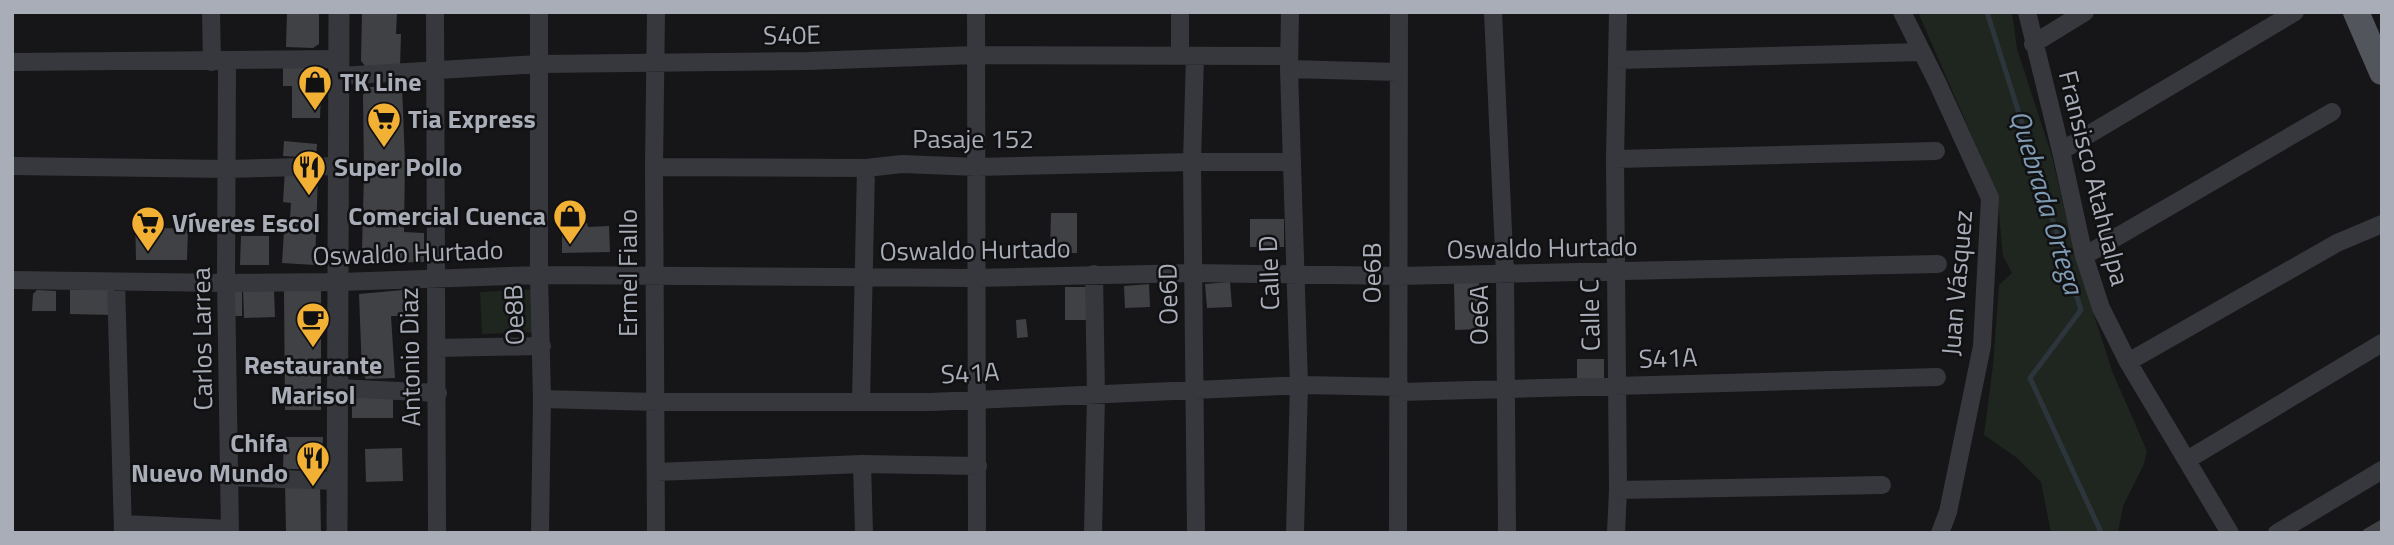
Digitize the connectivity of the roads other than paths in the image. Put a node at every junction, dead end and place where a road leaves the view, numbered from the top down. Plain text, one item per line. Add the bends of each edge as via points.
1 (211, 12) edge
2 (339, 12) edge
3 (435, 12) edge
4 (539, 12) edge
5 (656, 12) edge
6 (976, 12) edge
7 (1180, 12) edge
8 (1290, 12) edge
9 (1399, 12) edge
10 (1493, 12) edge
11 (1618, 12) edge
12 (1902, 12) edge
13 (2027, 12) edge
14 (2085, 12) edge
15 (2295, 12) edge
16 (2356, 12) edge
17 (2033, 44) junction
18 (1922, 52) junction
19 (976, 55) junction
20 (1187, 55) junction
21 (1617, 60) junction
22 (220, 61) junction
23 (12, 62) edge
24 (1289, 62) junction
25 (655, 63) junction
26 (539, 64) junction
27 (339, 67) junction
28 (436, 70) junction
29 (1398, 72) junction
30 (2382, 72) edge
31 (2332, 112) dead end
32 (1936, 151) dead end
33 (2061, 151) junction
34 (1615, 159) junction
35 (1192, 162) junction
36 (1291, 162) junction
37 (12, 166) edge
38 (338, 166) junction
39 (654, 167) junction
40 (977, 167) junction
41 (866, 168) junction
42 (228, 169) junction
43 (2382, 224) edge
44 (2084, 256) junction
45 (1938, 264) dead end
46 (1194, 273) junction
47 (1616, 273) junction
48 (1094, 274) junction
49 (1505, 274) junction
50 (539, 275) junction
51 (1295, 275) junction
52 (1398, 276) junction
53 (654, 277) junction
54 (864, 278) junction
55 (977, 278) junction
56 (435, 279) junction
57 (12, 280) edge
58 (116, 282) junction
59 (340, 282) junction
60 (226, 284) junction
61 (2382, 343) edge
62 (542, 346) junction
63 (436, 348) junction
64 (2128, 362) junction
65 (1937, 377) dead end
66 (1299, 385) junction
67 (1617, 386) junction
68 (339, 388) junction
69 (1195, 389) junction
70 (1400, 389) junction
71 (1506, 389) junction
72 (438, 393) junction
73 (1096, 395) junction
74 (542, 399) junction
75 (976, 399) junction
76 (656, 402) junction
77 (861, 402) junction
78 (2187, 460) junction
79 (862, 464) junction
80 (978, 466) junction
81 (2382, 470) edge
82 (656, 472) junction
83 (230, 477) junction
84 (337, 481) junction
85 (1882, 485) dead end
86 (1618, 490) junction
87 (123, 529) edge
88 (230, 531) edge
89 (337, 533) edge
90 (437, 533) edge
91 (540, 533) edge
92 (656, 533) edge
93 (864, 533) edge
94 (978, 533) edge
95 (1093, 533) edge
96 (1196, 533) edge
97 (1295, 533) edge
98 (1398, 533) edge
99 (1507, 533) edge
100 (1616, 533) edge
101 (1940, 533) edge
102 (2230, 533) edge
103 (2277, 533) edge

1 - 22 street, Carlos Larrea
2 - 27 street
3 - 28 street, Antonio Diaz
4 - 26 street, Oe8B
5 - 25 street, Ermel Fiallo
6 - 19 street
7 - 20 street, Oe6D
8 - 24 street, Calle D
9 - 29 street, Oe6B
10 - 49 street, Oe6A
11 - 21 street, Calle C
12 - 18 street, Juan Vásquez
13 - 17 street, Fransisco Atahualpa
14 - 17 street
15 - 33 street
16 - 30 main road
17 - 33 street, Fransisco Atahualpa
18 - 21 street
18 - 101 street, Juan Vásquez via 1990,198 1982,346
19 - 20 street, S40E
19 - 25 street, S40E
19 - 40 street
20 - 24 street, S40E
20 - 35 street, Oe6D
21 - 34 street, Calle C
22 - 23 street, S40E
22 - 27 street, S40E
22 - 42 street, Carlos Larrea
24 - 29 street, S40E
24 - 36 street, Calle D
25 - 26 street, S40E
25 - 39 street, Ermel Fiallo
26 - 28 street, S40E
26 - 50 street, Oe8B
27 - 28 street, S40E
27 - 38 street
28 - 56 street, Antonio Diaz
29 - 52 street, Oe6B
31 - 44 street
32 - 34 street
33 - 44 street, Fransisco Atahualpa
34 - 47 street, Calle C
35 - 36 street, Pasaje 152
35 - 40 street, Pasaje 152
35 - 46 street, Oe6D
36 - 51 street, Calle D
37 - 42 street
38 - 42 street
38 - 59 street
39 - 41 street, Pasaje 152
39 - 53 street, Ermel Fiallo
40 - 41 street, Pasaje 152 via 902,164
40 - 55 street
41 - 54 street
42 - 60 street, Carlos Larrea
43 - 64 street via 2337,243
44 - 64 street, Fransisco Atahualpa via 2101,309
45 - 47 street, Oswaldo Hurtado
46 - 48 street, Oswaldo Hurtado
46 - 51 street, Oswaldo Hurtado
46 - 69 street, Oe6D
47 - 49 street, Oswaldo Hurtado
47 - 67 street, Calle C
48 - 55 street, Oswaldo Hurtado
48 - 73 street
49 - 52 street, Oswaldo Hurtado
49 - 71 street, Oe6A
50 - 53 street, Oswaldo Hurtado
50 - 56 street, Oswaldo Hurtado
50 - 62 street, Oe8B
51 - 52 street, Oswaldo Hurtado
51 - 66 street, Calle D
52 - 70 street, Oe6B
53 - 54 street, Oswaldo Hurtado
53 - 76 street, Ermel Fiallo
54 - 55 street, Oswaldo Hurtado
54 - 77 street
55 - 75 street
56 - 59 street, Oswaldo Hurtado
56 - 63 street, Antonio Diaz
57 - 58 street, Oswaldo Hurtado
58 - 60 street, Oswaldo Hurtado
58 - 87 street
59 - 60 street, Oswaldo Hurtado
59 - 68 street
60 - 83 street, Carlos Larrea
61 - 78 street
62 - 63 street
62 - 74 street, Oe8B
63 - 72 street, Antonio Diaz
64 - 78 street, Fransisco Atahualpa
65 - 67 street, S41A
66 - 69 street, S41A
66 - 70 street, S41A
66 - 97 street, Calle D
67 - 71 street, S41A
67 - 86 street, Calle C
68 - 72 street
68 - 84 street
69 - 73 street, S41A
69 - 96 street, Oe6D
70 - 71 street, S41A
70 - 98 street, Oe6B
71 - 99 street, Oe6A
72 - 90 street, Antonio Diaz
73 - 75 street, S41A
73 - 95 street
74 - 76 street, S41A
74 - 91 street, Oe8B
75 - 77 street, S41A
75 - 80 street
76 - 77 street, S41A
76 - 82 street, Ermel Fiallo
78 - 102 street, Fransisco Atahualpa
79 - 80 street
79 - 82 street
79 - 93 street
80 - 94 street
81 - 103 street
82 - 92 street, Ermel Fiallo
83 - 84 street
83 - 88 street, Carlos Larrea
84 - 89 street
85 - 86 street
86 - 100 street, Calle C
87 - 88 street

